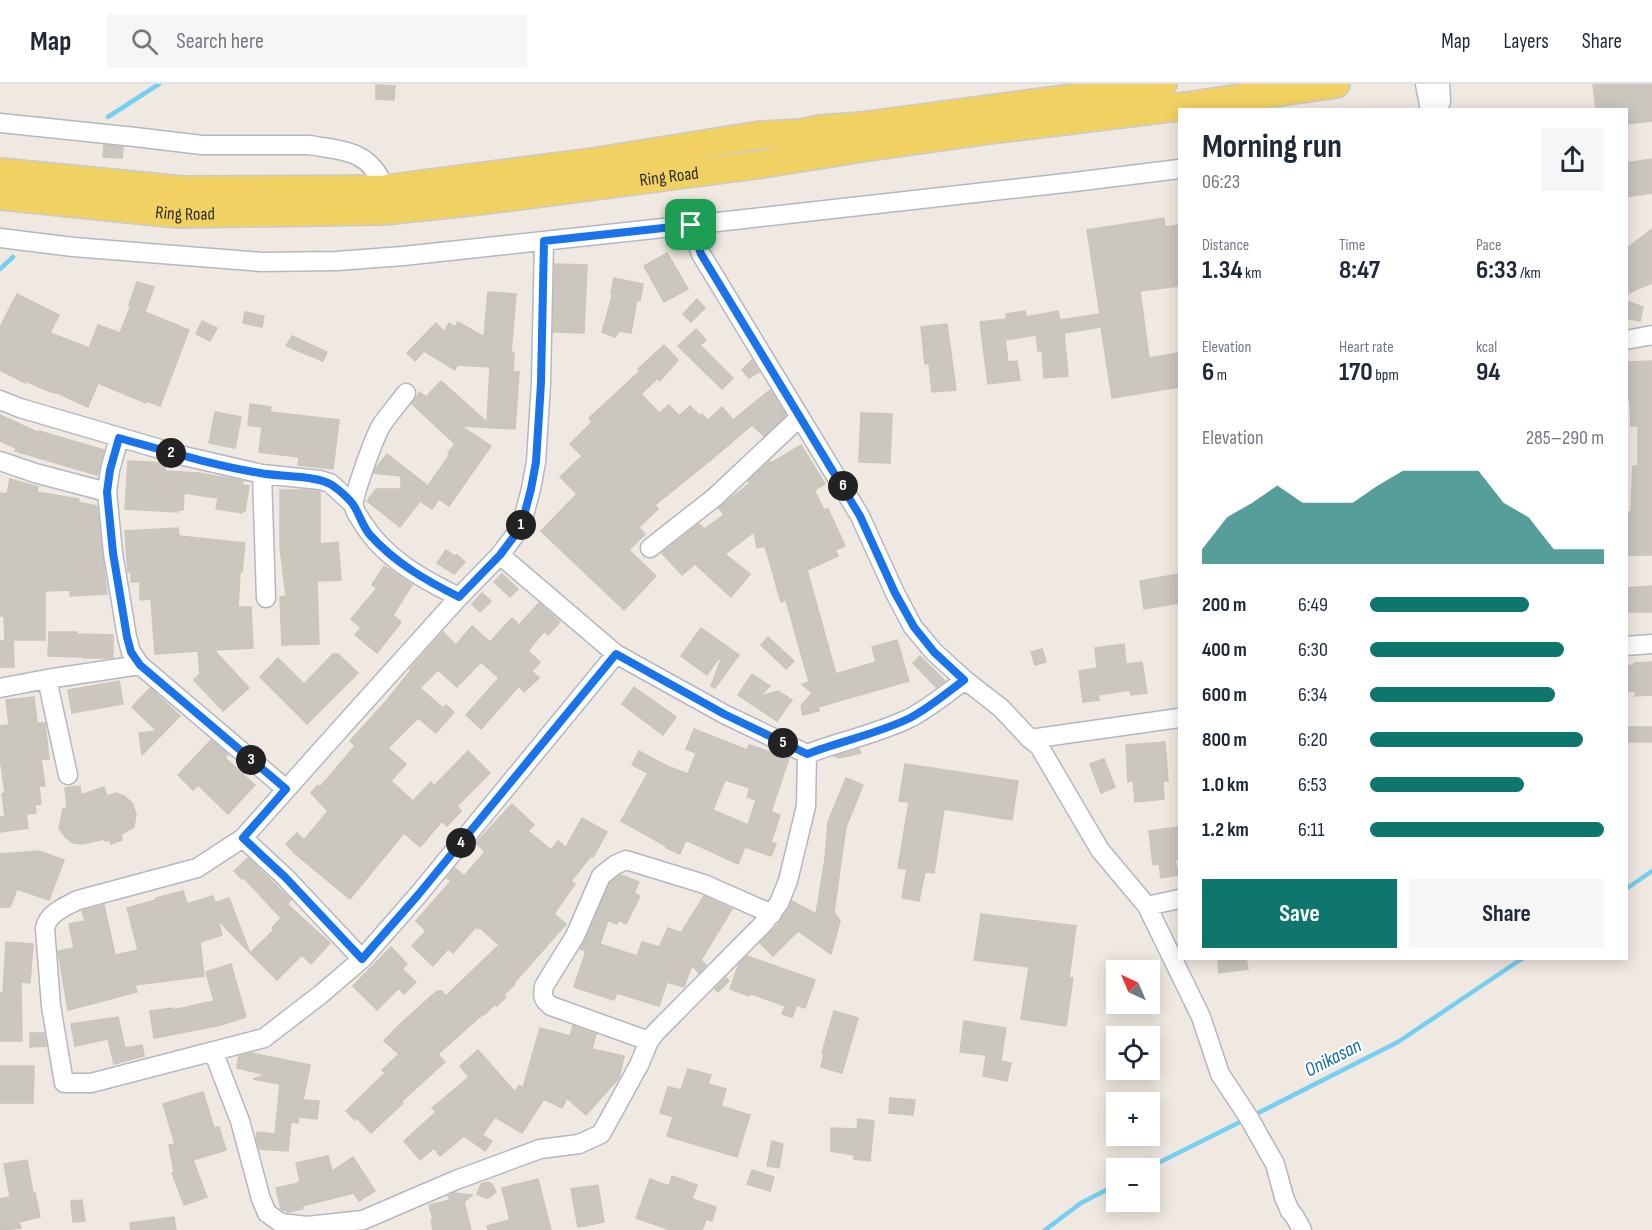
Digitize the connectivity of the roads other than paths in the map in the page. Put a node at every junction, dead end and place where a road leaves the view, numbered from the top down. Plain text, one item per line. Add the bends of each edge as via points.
1 (1163, 84) edge
2 (1336, 84) edge
3 (1425, 84) edge
4 (1440, 84) edge
5 (1430, 108) edge
6 (1439, 108) edge
7 (0, 123) edge
8 (1178, 169) edge
9 (0, 172) edge
10 (385, 189) junction
11 (0, 196) edge
12 (691, 225) junction
13 (0, 237) edge
14 (544, 241) junction
15 (1652, 335) edge
16 (1628, 340) edge
17 (406, 393) dead end
18 (0, 400) edge
19 (800, 417) junction
20 (119, 438) junction
21 (0, 461) edge
22 (262, 474) junction
23 (107, 492) junction
24 (354, 505) junction
25 (650, 548) dead end
26 (500, 555) junction
27 (266, 597) dead end
28 (459, 597) junction
29 (1652, 644) edge
30 (1628, 646) edge
31 (616, 654) junction
32 (140, 665) junction
33 (47, 679) junction
34 (964, 680) junction
35 (0, 688) edge
36 (1178, 718) edge
37 (1029, 739) junction
38 (807, 754) junction
39 (68, 775) dead end
40 (286, 789) junction
41 (243, 838) junction
42 (1178, 899) edge
43 (1147, 906) junction
44 (772, 914) junction
45 (362, 959) junction
46 (649, 1041) junction
47 (213, 1051) junction
48 (1302, 1230) edge

1 - 10 main road, Ring Road via 861,126 760,135
2 - 11 main road, Ring Road via 756,165 384,210 178,213
3 - 5 street
4 - 6 street
7 - 10 street via 202,145 309,145 364,158 380,176
8 - 12 street
9 - 10 main road, Ring Road via 183,190
12 - 14 street
12 - 19 street via 701,254
13 - 14 street via 261,262 359,259
14 - 26 street via 536,462 521,527
15 - 16 street
17 - 24 street via 380,427
18 - 20 street
19 - 25 street via 715,497
19 - 34 street via 860,516 914,627
20 - 22 street
20 - 23 street
21 - 23 street
22 - 24 street via 330,483
22 - 27 street
23 - 32 street via 127,637
24 - 28 street via 369,534 396,560
26 - 28 street
26 - 31 street
28 - 40 street
29 - 30 street
31 - 38 street via 724,714
31 - 45 street
32 - 33 street
32 - 40 street
33 - 35 street
33 - 39 street
34 - 37 street via 1001,708
34 - 38 street via 911,717
36 - 37 street
37 - 43 street via 1039,746 1100,850
38 - 44 street via 806,806 788,881
40 - 41 street
41 - 45 street
41 - 47 street via 197,868 78,900 46,924 51,1006 64,1083 92,1083
42 - 43 street
43 - 48 street via 1201,1017 1220,1074 1275,1164 1284,1197
44 - 46 street
44 - 46 street via 704,884 626,860 601,876 542,995 551,1006
45 - 47 street via 264,1038
46 - 47 street via 601,1134 579,1143 540,1149 363,1220 307,1226 281,1223 267,1213 240,1121

